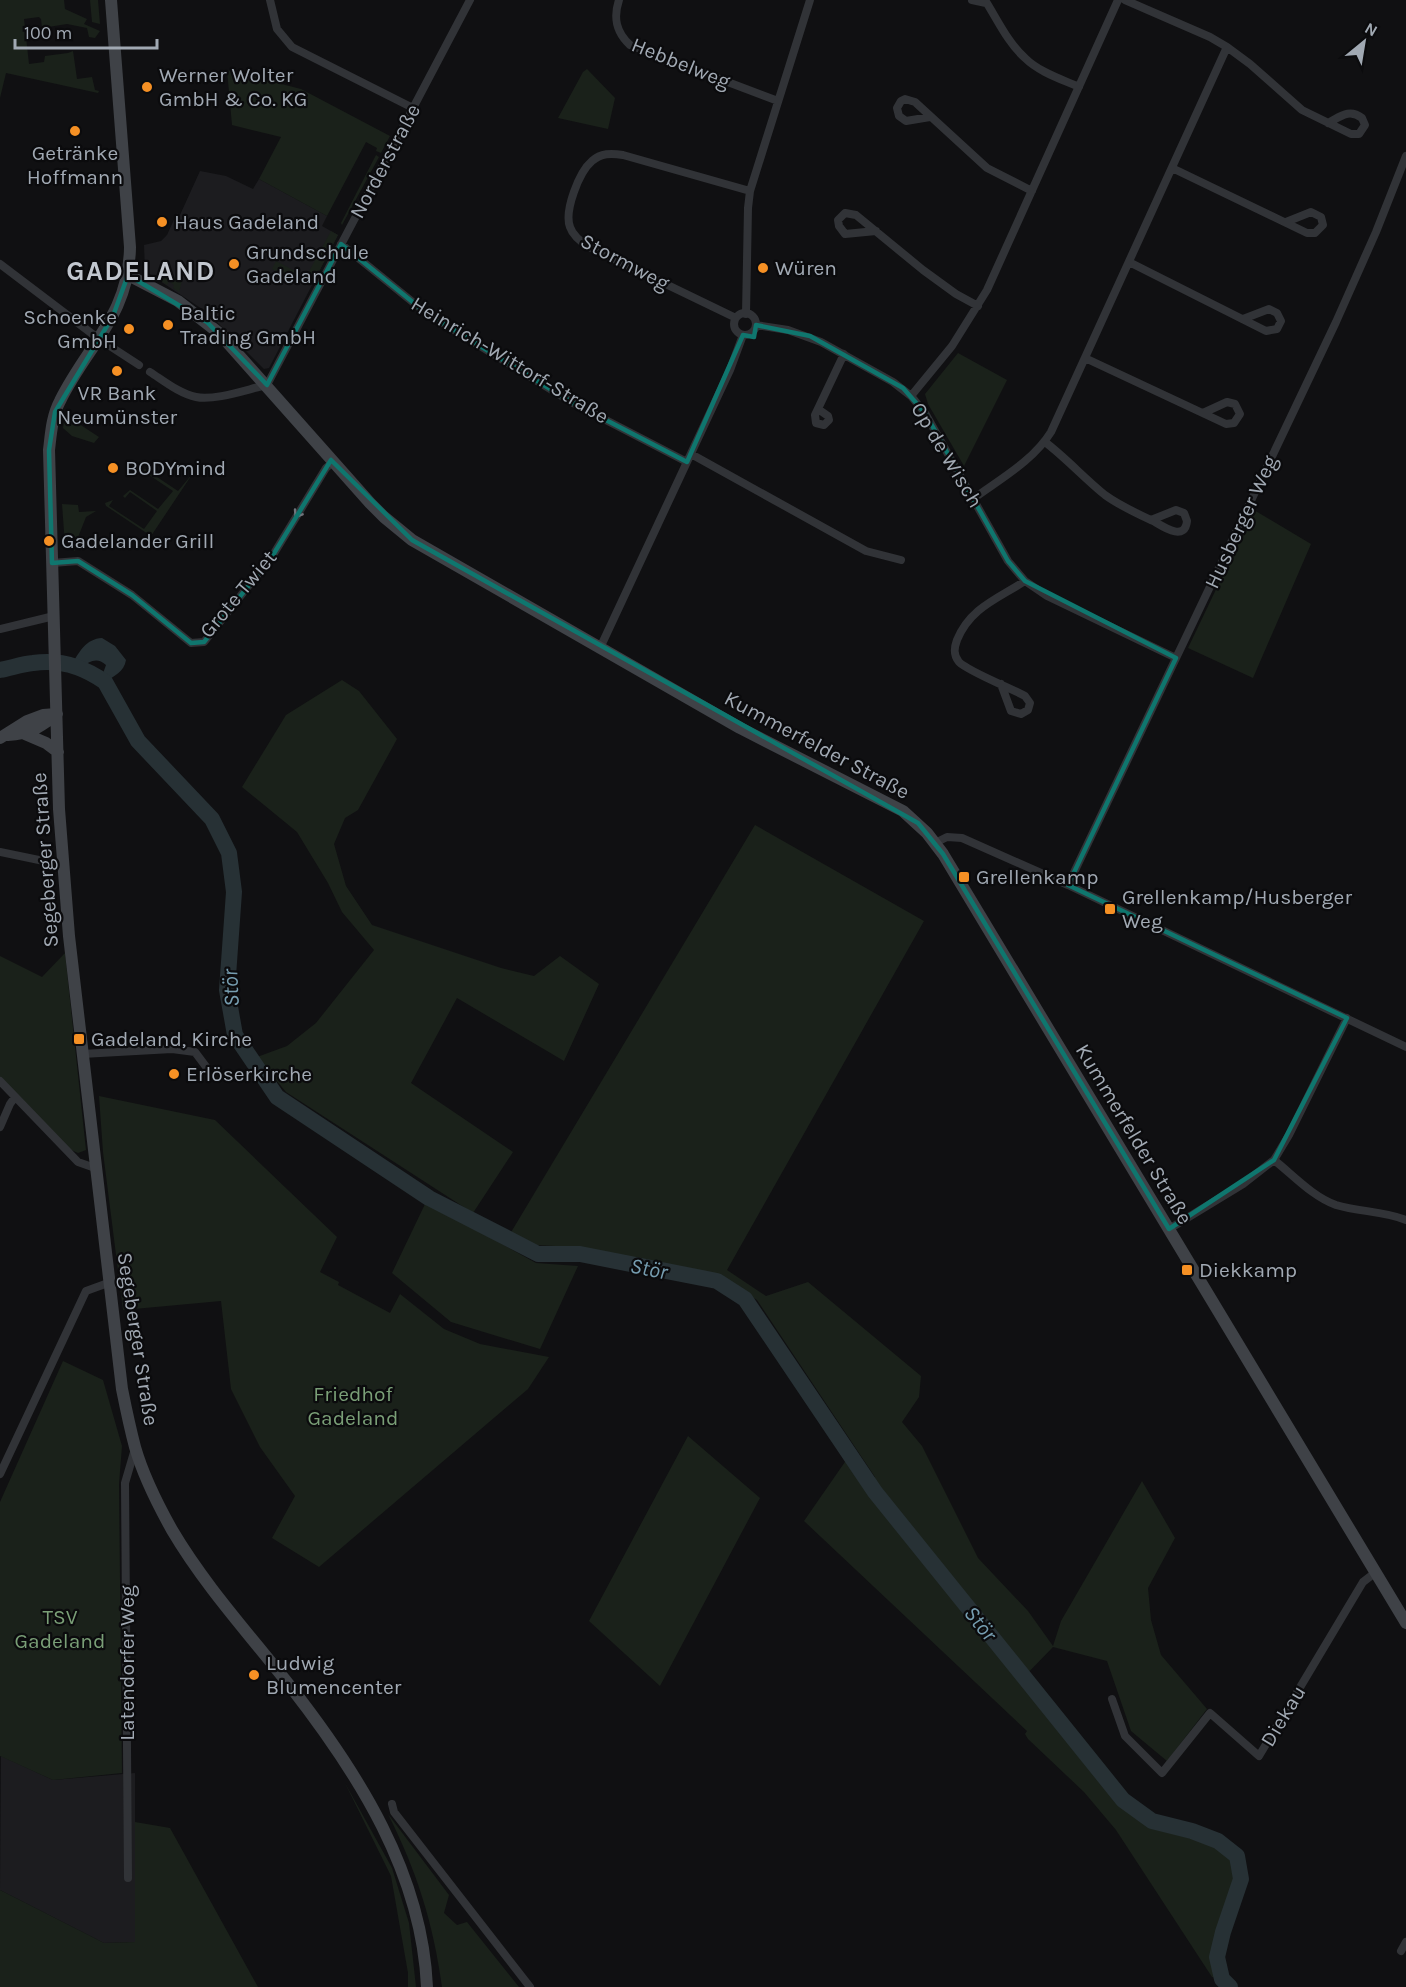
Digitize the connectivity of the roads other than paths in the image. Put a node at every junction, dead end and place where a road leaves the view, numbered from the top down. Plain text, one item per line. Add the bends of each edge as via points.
1 (111, 0) edge
2 (270, 0) edge
3 (470, 0) edge
4 (619, 0) edge
5 (810, 0) edge
6 (972, 0) edge
7 (1118, 0) edge
8 (1125, 0) edge
9 (986, 1) edge
10 (1227, 47) junction
11 (1079, 87) junction
12 (778, 101) junction
13 (413, 108) junction
14 (930, 117) dead end
15 (1328, 123) dead end
16 (1406, 156) edge
17 (1172, 168) junction
18 (750, 190) junction
19 (1032, 191) junction
20 (1286, 222) dead end
21 (876, 231) dead end
22 (341, 244) junction
23 (1129, 262) junction
24 (0, 264) edge
25 (128, 275) junction
26 (978, 306) junction
27 (746, 314) junction
28 (736, 318) junction
29 (1243, 319) dead end
30 (756, 325) junction
31 (742, 335) junction
32 (99, 339) junction
33 (844, 354) junction
34 (1085, 358) junction
35 (139, 365) dead end
36 (150, 372) dead end
37 (267, 386) junction
38 (911, 396) junction
39 (818, 409) dead end
40 (1203, 412) dead end
41 (1045, 442) junction
42 (689, 458) junction
43 (333, 462) junction
44 (973, 499) junction
45 (1151, 520) dead end
46 (901, 560) dead end
47 (52, 563) junction
48 (1025, 581) junction
49 (54, 616) junction
50 (0, 629) edge
51 (600, 648) junction
52 (1176, 658) junction
53 (1001, 684) dead end
54 (57, 714) junction
55 (25, 734) junction
56 (4, 737) edge
57 (58, 752) junction
58 (935, 843) junction
59 (0, 852) edge
60 (63, 866) junction
61 (1068, 885) junction
62 (1347, 1018) junction
63 (1406, 1047) edge
64 (82, 1054) junction
65 (207, 1068) dead end
66 (0, 1081) edge
67 (15, 1097) junction
68 (0, 1127) edge
69 (1274, 1160) junction
70 (95, 1168) junction
71 (1406, 1220) edge
72 (1168, 1229) junction
73 (108, 1283) junction
74 (136, 1449) junction
75 (0, 1474) edge
76 (1376, 1572) junction
77 (1406, 1623) edge
78 (1112, 1699) dead end
79 (392, 1804) dead end
80 (128, 1878) dead end
81 (1406, 1942) edge
82 (1401, 1951) dead end
83 (427, 1987) edge
84 (530, 1987) edge

1 - 25 main road, Segeberger Straße via 130,247
2 - 13 street via 277,28 292,47
3 - 13 street, Norderstraße
4 - 12 street, Hebbelweg via 616,25 630,45
5 - 12 street
6 - 9 street
7 - 11 street
8 - 10 street
9 - 11 street via 1025,58
10 - 15 street via 1293,104
10 - 17 street
11 - 19 street
12 - 18 street
13 - 22 street, Norderstraße
14 - 19 street via 987,168
16 - 52 street, Husberger Weg via 1336,322
17 - 20 street
17 - 23 street
18 - 27 street
18 - 28 street, Stormweg via 610,154 588,165 568,213 573,234 589,247
19 - 26 street
21 - 26 street via 939,282
22 - 37 street, Norderstraße
22 - 42 street, Heinrich-Wittorf-Straße via 424,312 573,403
23 - 29 street
23 - 34 street
24 - 32 street
25 - 32 main road, Segeberger Straße via 122,297
25 - 37 main road, Kummerfelder Straße via 178,301 207,322
26 - 38 street via 952,346
27 - 28 street
27 - 30 street via 753,317
28 - 31 street via 735,329
30 - 31 street via 751,333
30 - 33 street, Op de Wisch via 799,333
31 - 42 street
32 - 35 street
32 - 47 main road, Segeberger Straße via 60,400 51,428
33 - 38 street, Op de Wisch
33 - 39 street
34 - 40 street
34 - 41 street
36 - 37 street via 196,397
37 - 43 main road, Kummerfelder Straße
38 - 44 street, Op de Wisch via 925,413
41 - 44 street via 1031,457
41 - 45 street via 1107,495
42 - 46 street, Heinrich-Wittorf-Straße via 866,551
42 - 51 street
43 -> 47 street, Grote Twiet via 273,555 204,642 191,643 132,595 78,561
43 - 51 main road, Kummerfelder Straße via 384,517 412,540
44 - 48 street, Op de Wisch via 1008,561
47 - 49 main road, Segeberger Straße
48 - 52 street, Op de Wisch via 1047,596
48 - 53 street via 974,613 954,648 964,665
49 - 50 street
49 - 54 main road, Segeberger Straße
51 - 58 main road, Kummerfelder Straße via 740,728 903,812
52 - 61 street, Husberger Weg
54 - 55 main road
54 - 56 main road via 27,721
54 - 57 main road, Segeberger Straße
55 - 56 main road
55 - 57 main road
57 - 60 main road, Segeberger Straße
58 - 61 street via 947,837 962,838
58 - 72 main road, Kummerfelder Straße
59 - 60 street
60 - 64 main road, Segeberger Straße
61 - 62 street
62 - 63 street
62 - 69 street
64 - 65 street via 172,1049 195,1052
64 - 70 main road, Segeberger Straße
66 - 67 street
67 - 68 street
67 - 70 street via 78,1162
69 - 71 street via 1334,1204
69 - 72 street via 1244,1184
70 - 73 main road, Segeberger Straße
72 - 76 main road, Kummerfelder Straße
73 - 74 main road, Segeberger Straße via 122,1389
73 - 75 street via 86,1291
74 - 80 street, Latendorfer Weg via 125,1483
74 - 83 main road, Segeberger Straße via 178,1539 218,1597 333,1744 374,1809 415,1908
76 - 77 main road, Kummerfelder Straße
76 - 78 street, Diekau via 1364,1582 1258,1756 1210,1713 1161,1773 1125,1736
79 - 84 street via 394,1812
81 - 82 street

